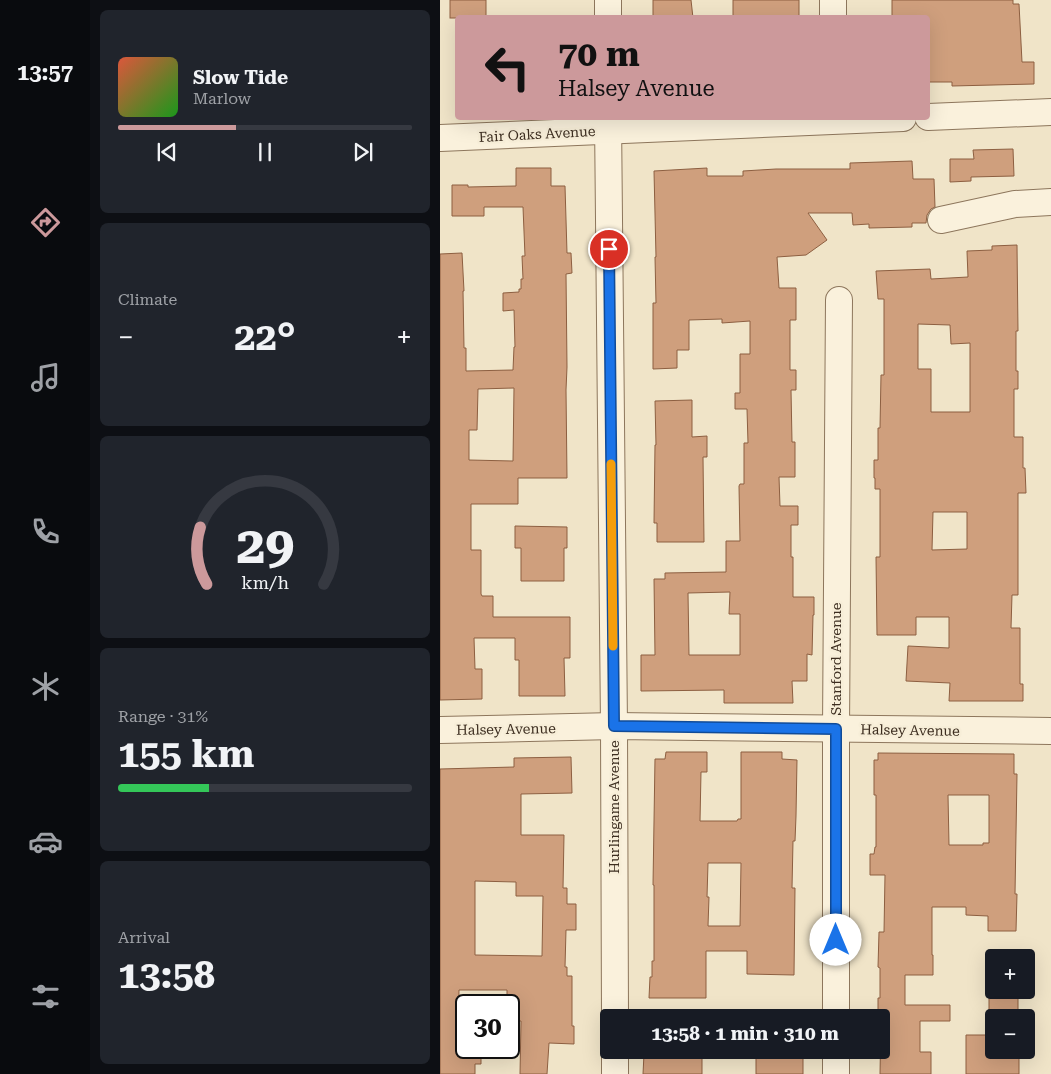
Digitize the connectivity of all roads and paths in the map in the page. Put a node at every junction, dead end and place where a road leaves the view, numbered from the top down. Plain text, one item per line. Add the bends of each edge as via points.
1 (608, 0) edge
2 (833, 0) edge
3 (608, 15) edge
4 (833, 15) edge
5 (1051, 112) edge
6 (930, 117) edge
7 (788, 120) edge
8 (608, 124) edge
9 (440, 138) edge
10 (1051, 202) edge
11 (941, 220) dead end
12 (839, 300) dead end
13 (614, 726) junction
14 (836, 729) junction
15 (440, 730) edge
16 (1051, 731) edge
17 (615, 1009) edge
18 (836, 1009) edge
19 (615, 1059) edge
20 (836, 1059) edge
21 (615, 1074) edge
22 (836, 1074) edge

1 - 3 street
2 - 4 street
5 - 6 street
7 - 8 street, Fair Oaks Avenue
8 - 9 street, Fair Oaks Avenue
8 - 13 street, Hurlingame Avenue
10 - 11 street via 1015,204
12 - 14 street, Stanford Avenue
13 - 14 street, Halsey Avenue
13 - 15 street, Halsey Avenue
13 - 17 street, Hurlingame Avenue
14 - 16 street, Halsey Avenue
14 - 18 street, Stanford Avenue
19 - 21 street
20 - 22 street

